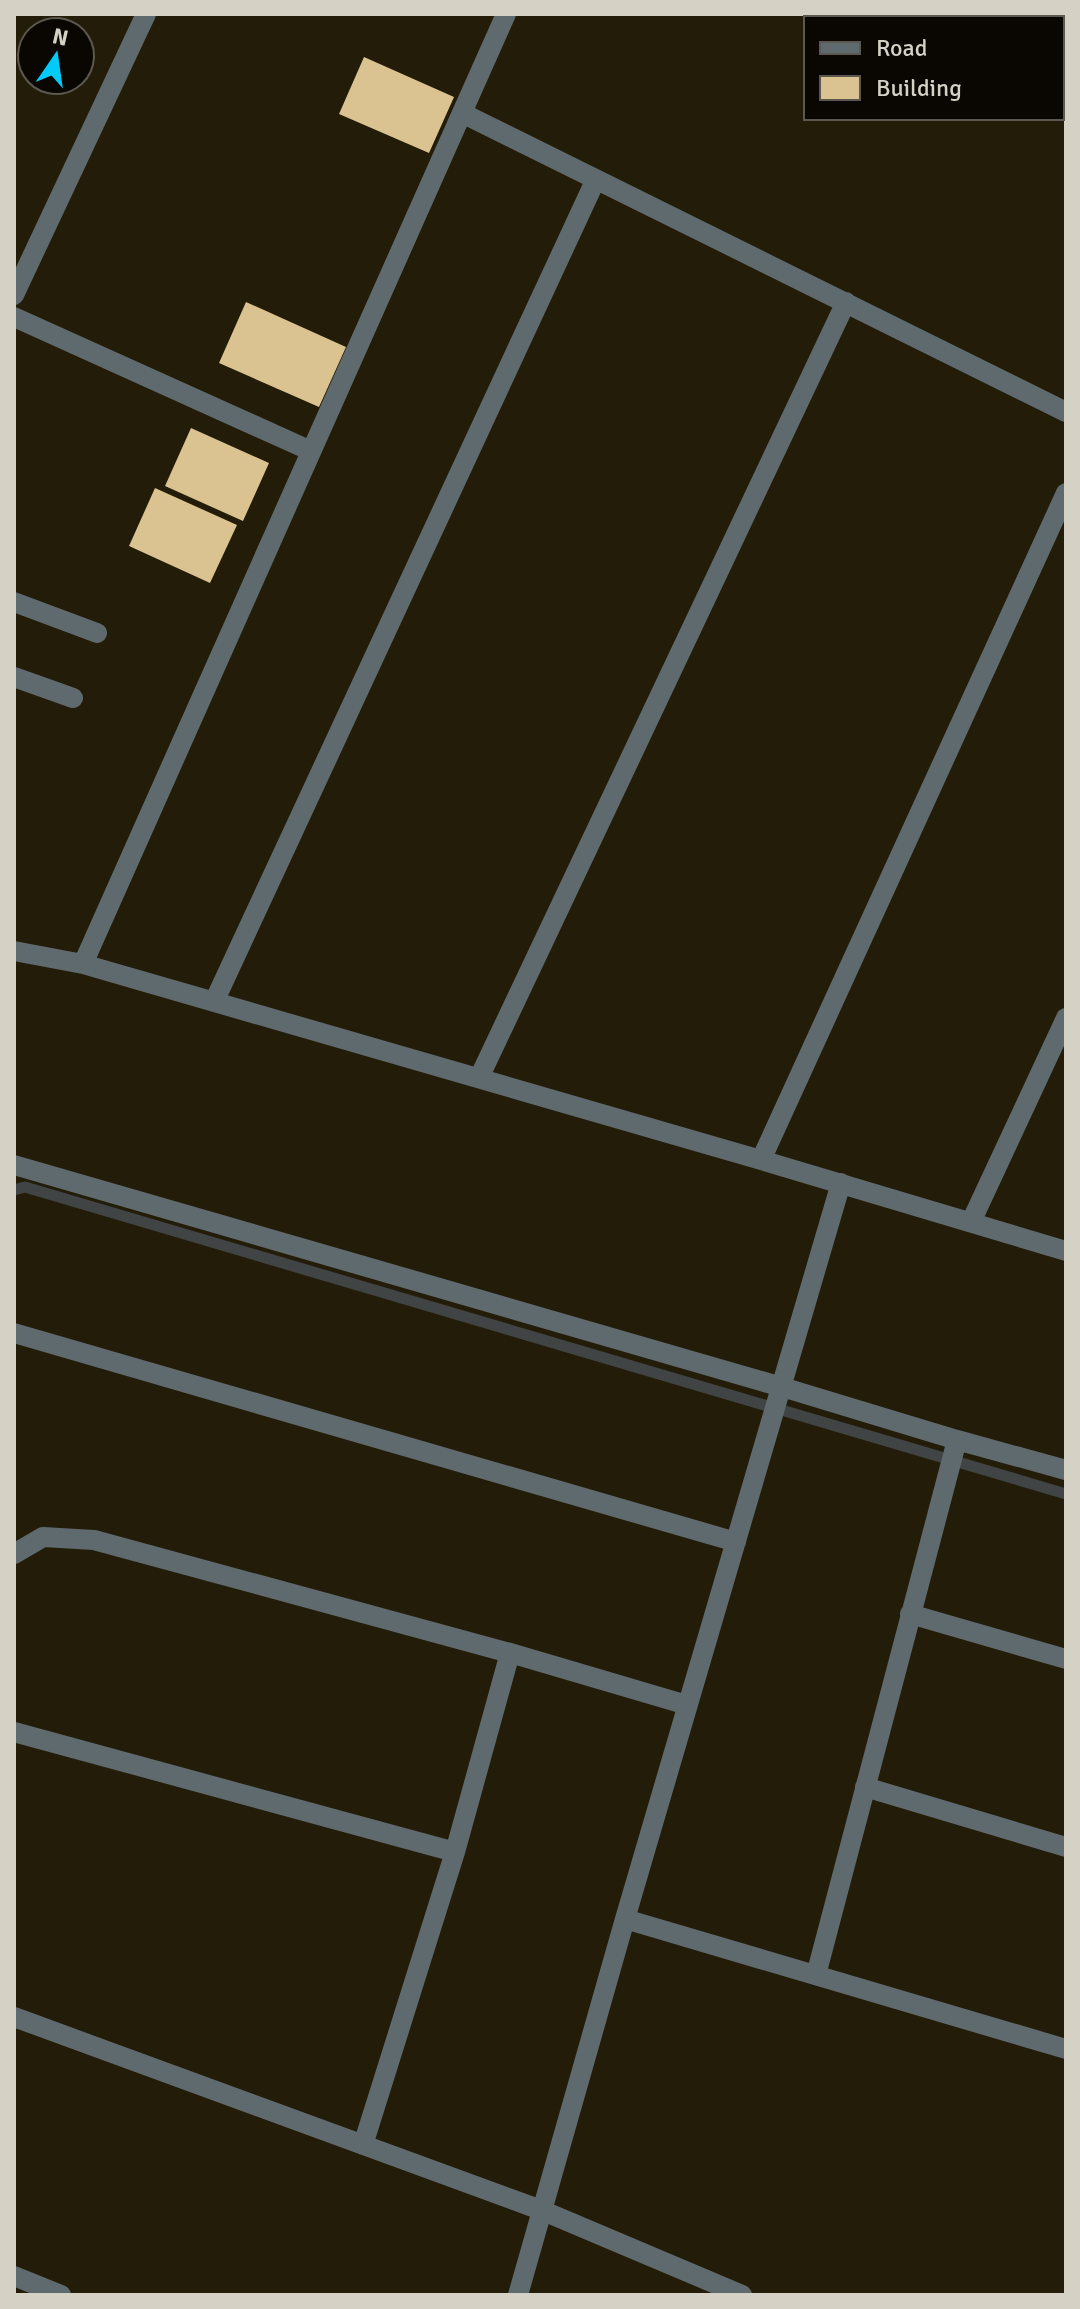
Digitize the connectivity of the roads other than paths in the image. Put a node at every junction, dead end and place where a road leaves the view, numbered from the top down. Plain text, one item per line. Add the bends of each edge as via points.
1 (146, 14) edge
2 (506, 14) edge
3 (462, 113) junction
4 (596, 179) junction
5 (14, 295) edge
6 (846, 302) junction
7 (14, 317) edge
8 (1066, 412) edge
9 (311, 451) junction
10 (1066, 493) edge
11 (14, 602) edge
12 (97, 633) dead end
13 (14, 677) edge
14 (73, 698) dead end
15 (14, 951) edge
16 (83, 964) junction
17 (214, 1002) junction
18 (1066, 1018) edge
19 (479, 1078) junction
20 (761, 1160) junction
21 (14, 1165) edge
22 (841, 1183) junction
23 (971, 1222) junction
24 (1066, 1251) edge
25 (14, 1333) edge
26 (782, 1387) junction
27 (957, 1440) junction
28 (1066, 1470) edge
29 (736, 1542) junction
30 (14, 1554) edge
31 (910, 1614) junction
32 (510, 1653) junction
33 (1066, 1659) edge
34 (687, 1705) junction
35 (14, 1732) edge
36 (865, 1787) junction
37 (1066, 1847) edge
38 (455, 1852) junction
39 (625, 1919) junction
40 (816, 1975) junction
41 (14, 2017) edge
42 (1066, 2049) edge
43 (363, 2145) junction
44 (541, 2210) junction
45 (14, 2276) edge
46 (61, 2295) edge
47 (518, 2295) edge
48 (742, 2295) edge

1 - 5 street
2 - 3 street
3 - 4 street
3 - 9 street
4 - 6 street
4 - 17 street
6 - 8 street
6 - 19 street
7 - 9 street
9 - 16 street
10 - 20 street
11 - 12 street
13 - 14 street
15 - 16 street
16 - 17 street
17 - 19 street
18 - 23 street
19 - 20 street
20 - 22 street
21 - 26 street
22 - 23 street
22 - 26 street
23 - 24 street
25 - 29 street
26 - 27 street
26 - 29 street
27 - 28 street
27 - 31 street
29 - 34 street
30 - 32 street via 43,1537 94,1540
31 - 33 street
31 - 36 street
32 - 34 street
32 - 38 street
34 - 39 street
35 - 38 street
36 - 37 street
36 - 40 street
38 - 43 street
39 - 40 street
39 - 44 street
40 - 42 street
41 - 43 street
43 - 44 street
44 - 47 street
44 - 48 street
45 - 46 street

